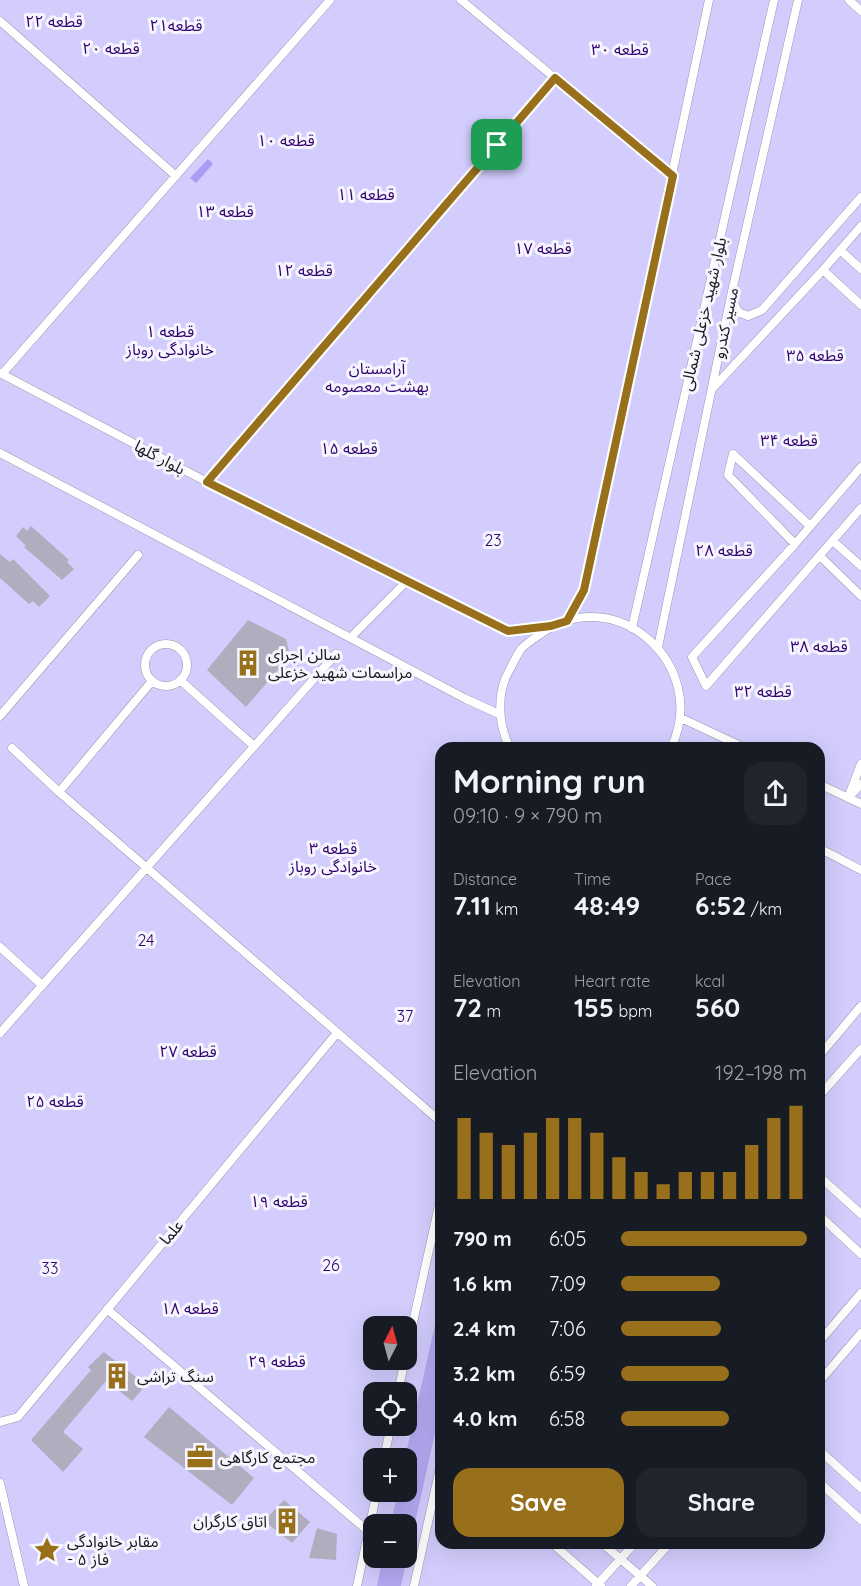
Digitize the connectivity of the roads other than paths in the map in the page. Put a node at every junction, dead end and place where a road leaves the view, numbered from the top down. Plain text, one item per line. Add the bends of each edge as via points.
1 (330, 0) edge
2 (461, 0) edge
3 (709, 0) edge
4 (774, 0) edge
5 (798, 0) edge
6 (849, 0) edge
7 (861, 11) edge
8 (0, 21) edge
9 (555, 78) junction
10 (176, 176) junction
11 (673, 176) junction
12 (861, 197) edge
13 (861, 226) edge
14 (840, 250) junction
15 (861, 269) edge
16 (823, 270) junction
17 (731, 296) junction
18 (861, 305) edge
19 (1, 374) edge
20 (711, 390) junction
21 (0, 453) edge
22 (861, 467) edge
23 (207, 482) junction
24 (861, 508) edge
25 (810, 526) junction
26 (833, 541) junction
27 (795, 544) junction
28 (138, 555) dead end
29 (820, 556) junction
30 (861, 566) edge
31 (407, 581) junction
32 (861, 596) edge
33 (567, 621) junction
34 (551, 626) junction
35 (632, 628) junction
36 (351, 637) junction
37 (658, 647) junction
38 (336, 654) dead end
39 (180, 680) junction
40 (152, 681) junction
41 (500, 714) junction
42 (0, 716) edge
43 (681, 718) junction
44 (506, 742) edge
45 (674, 742) edge
46 (732, 742) edge
47 (254, 746) junction
48 (12, 748) dead end
49 (861, 764) edge
50 (861, 784) edge
51 (825, 787) edge
52 (59, 792) junction
53 (848, 798) junction
54 (861, 804) edge
55 (825, 851) edge
56 (147, 868) junction
57 (861, 870) edge
58 (0, 947) edge
59 (42, 985) junction
60 (861, 1006) edge
61 (0, 1033) edge
62 (337, 1033) junction
63 (825, 1049) edge
64 (861, 1049) edge
65 (825, 1089) edge
66 (435, 1117) edge
67 (825, 1181) edge
68 (861, 1214) edge
69 (825, 1221) edge
70 (435, 1223) edge
71 (861, 1254) edge
72 (861, 1293) edge
73 (107, 1310) junction
74 (414, 1316) edge
75 (861, 1333) edge
76 (825, 1335) edge
77 (825, 1375) edge
78 (0, 1422) edge
79 (825, 1455) edge
80 (0, 1483) edge
81 (825, 1487) edge
82 (861, 1488) edge
83 (435, 1490) edge
84 (861, 1520) edge
85 (363, 1527) edge
86 (558, 1549) edge
87 (609, 1549) edge
88 (629, 1549) edge
89 (664, 1549) edge
90 (363, 1556) edge
91 (621, 1558) junction
92 (640, 1575) junction
93 (598, 1585) edge
94 (24, 1586) edge
95 (357, 1586) edge
96 (414, 1586) edge
97 (631, 1586) edge
98 (652, 1586) edge

1 - 10 lane
2 - 9 lane
3 - 11 lane
4 - 35 lane, بلوار شهید خزعلی شمالی
5 - 17 lane, مسیر کندرو
6 - 7 lane
8 - 10 lane
9 - 11 lane
9 - 23 lane
10 - 19 lane
11 - 33 lane via 584,590
12 - 17 lane via 762,310 748,316 738,312
13 - 14 lane
14 - 15 lane
14 - 16 lane
16 - 18 lane
16 - 20 lane
17 - 20 lane, مسیر کندرو
19 - 23 lane, بلوار گلها
20 - 37 lane, مسیر کندرو
21 - 36 lane
22 - 25 lane
23 - 31 lane, بلوار گلها
24 - 26 lane
25 - 27 lane
25 - 27 lane via 733,454 728,475
26 - 29 lane
26 - 30 lane
27 - 29 lane via 692,657 706,686
28 - 42 lane
29 - 32 lane
31 - 34 lane, بلوار گلها via 508,631
31 - 36 lane
33 - 34 lane
33 - 35 lane via 589,617
34 - 41 lane via 522,647 504,678
35 - 37 lane
36 - 41 lane
37 - 43 lane via 679,687
38 - 47 lane
39 - 40 lane via 165,686
39 - 40 lane via 187,670 186,656 176,646 162,644 146,656 145,669
39 - 47 lane
40 - 52 lane
41 - 44 lane
43 - 45 lane
43 - 46 lane
47 - 56 lane
48 - 52 lane
49 - 53 lane
50 - 53 lane
51 - 53 lane
52 - 56 lane
53 - 54 lane
55 - 57 lane
56 - 59 lane
56 - 62 lane
58 - 59 lane
59 - 61 lane
60 - 63 lane
62 - 66 lane
62 - 73 lane, علما
64 - 65 lane
67 - 68 lane
69 - 71 lane
70 - 74 lane
72 - 76 lane
73 - 78 lane, علما via 18,1417
73 - 85 lane
75 - 77 lane
79 - 82 lane
80 - 94 lane
81 - 84 lane
83 - 96 lane
86 - 93 lane
87 - 91 lane
88 - 91 lane
89 - 92 lane
90 - 95 lane
91 - 92 lane
91 - 93 lane
92 - 97 lane
92 - 98 lane

